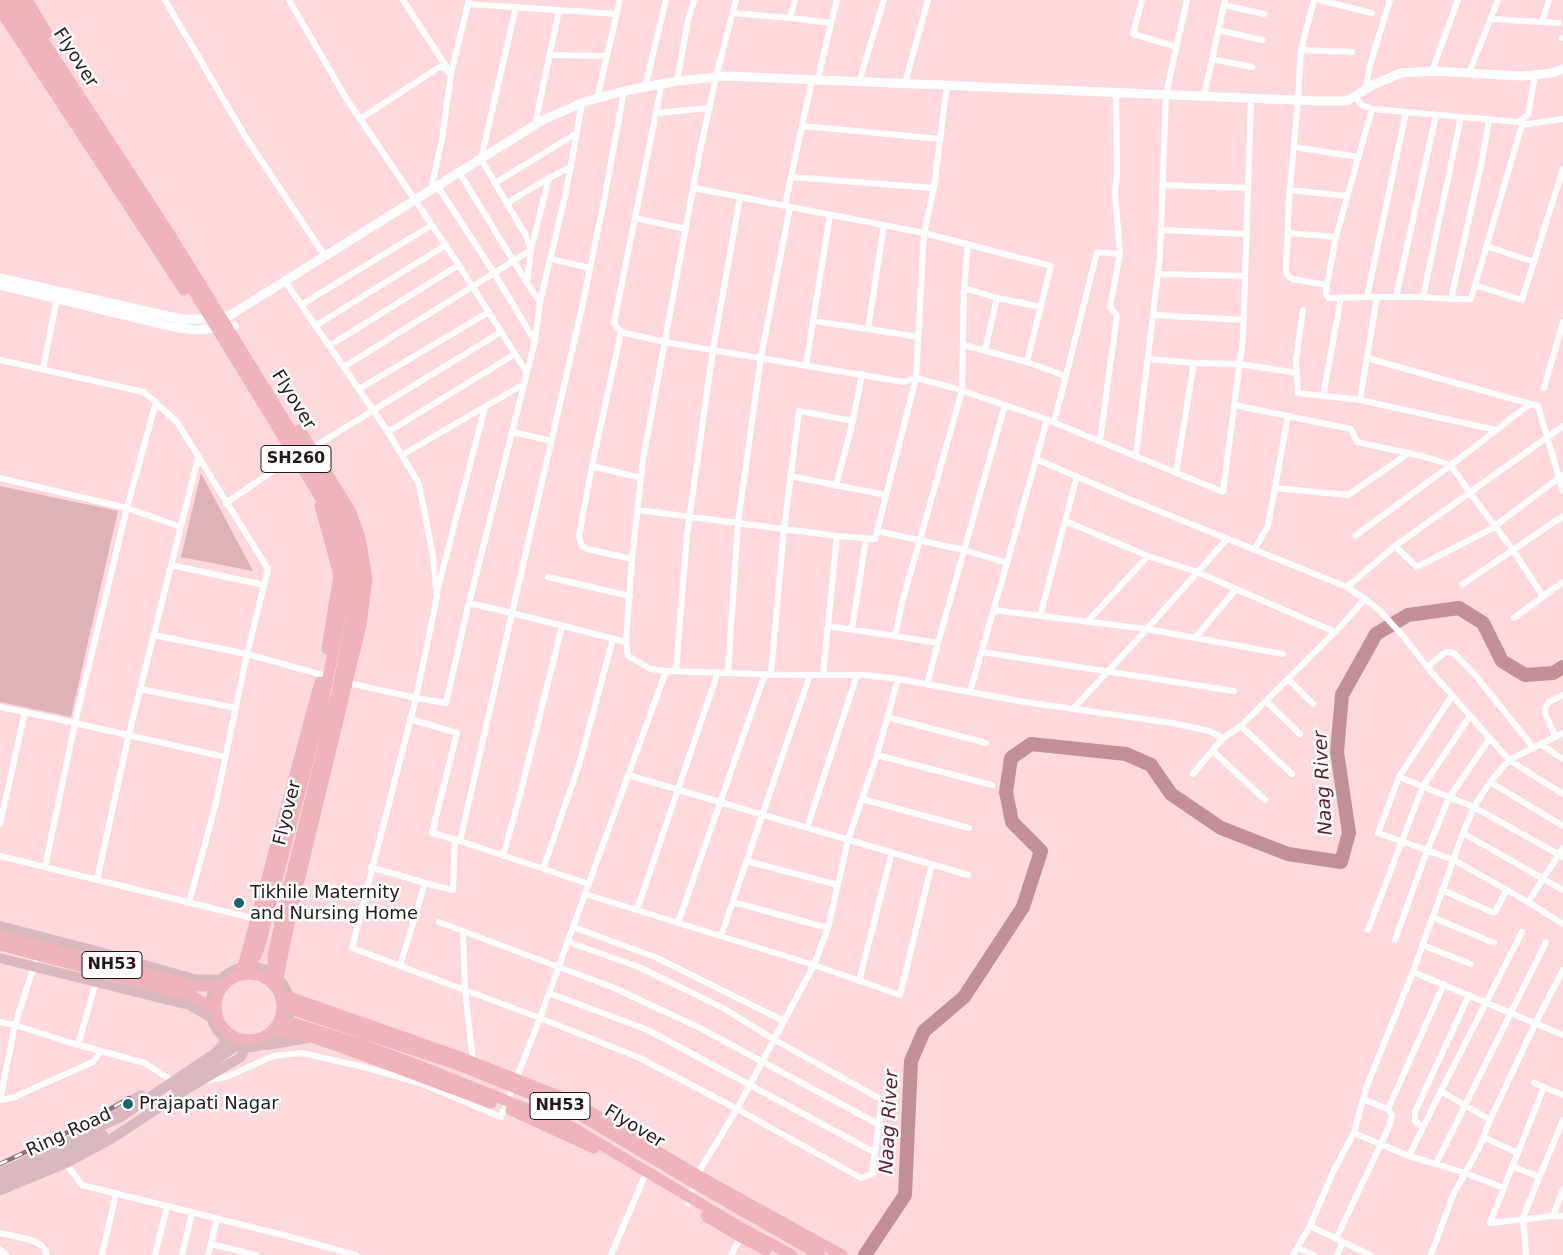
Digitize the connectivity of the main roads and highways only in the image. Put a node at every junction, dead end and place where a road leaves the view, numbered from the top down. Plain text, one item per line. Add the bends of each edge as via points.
1 (4, 0) edge
2 (17, 0) edge
3 (27, 0) edge
4 (0, 10) edge
5 (0, 926) edge
6 (0, 936) edge
7 (0, 945) edge
8 (0, 958) edge
9 (244, 971) junction
10 (276, 981) junction
11 (222, 983) junction
12 (285, 998) junction
13 (214, 1015) junction
14 (378, 1029) junction
15 (222, 1030) junction
16 (278, 1030) junction
17 (311, 1037) junction
18 (247, 1043) junction
19 (241, 1056) junction
20 (369, 1057) junction
21 (0, 1168) edge
22 (0, 1173) edge
23 (0, 1181) edge
24 (0, 1190) edge
25 (777, 1255) edge
26 (792, 1255) edge
27 (820, 1255) edge
28 (842, 1255) edge

1 - 9 highway, Flyover / SH260 via 179,267 337,525 348,577 322,708 258,952
2 - 10 highway, Flyover via 169,233 345,518 360,577 337,693 273,956
3 - 10 highway via 312,448 351,512 360,538 367,578 361,625
4 - 9 highway, SH260 via 210,330 322,508 339,575 322,675
5 - 11 main road, NH53 via 194,979
6 - 11 highway, Flyover / NH53 via 194,986
7 - 13 highway via 192,996
8 - 13 main road, NH53 via 189,1005
9 - 10 highway
9 - 11 highway, Flyover / NH53
10 - 12 highway, Flyover / NH53
11 - 13 highway
12 - 14 highway, NH53
12 - 16 highway
12 - 27 highway, Flyover / NH53 via 296,1011 456,1064 575,1112
13 - 15 highway
14 - 20 highway
14 - 28 highway, NH53 via 516,1078 572,1102
15 - 18 highway
15 - 21 main road, Ring Road via 220,1044 168,1078 72,1137
15 - 22 main road, Ring Road via 224,1044 214,1054 119,1118
16 - 17 highway, NH53
16 - 18 highway, Flyover / NH53
16 - 26 highway, Flyover / NH53 via 294,1023 360,1044 570,1126
17 - 19 main road via 270,1044
17 - 20 highway, NH53
18 - 19 main road
18 - 23 main road, Ring Road via 233,1048 125,1125
19 - 24 main road via 111,1139 66,1163
20 - 25 highway, NH53 via 505,1108 590,1146 741,1237

